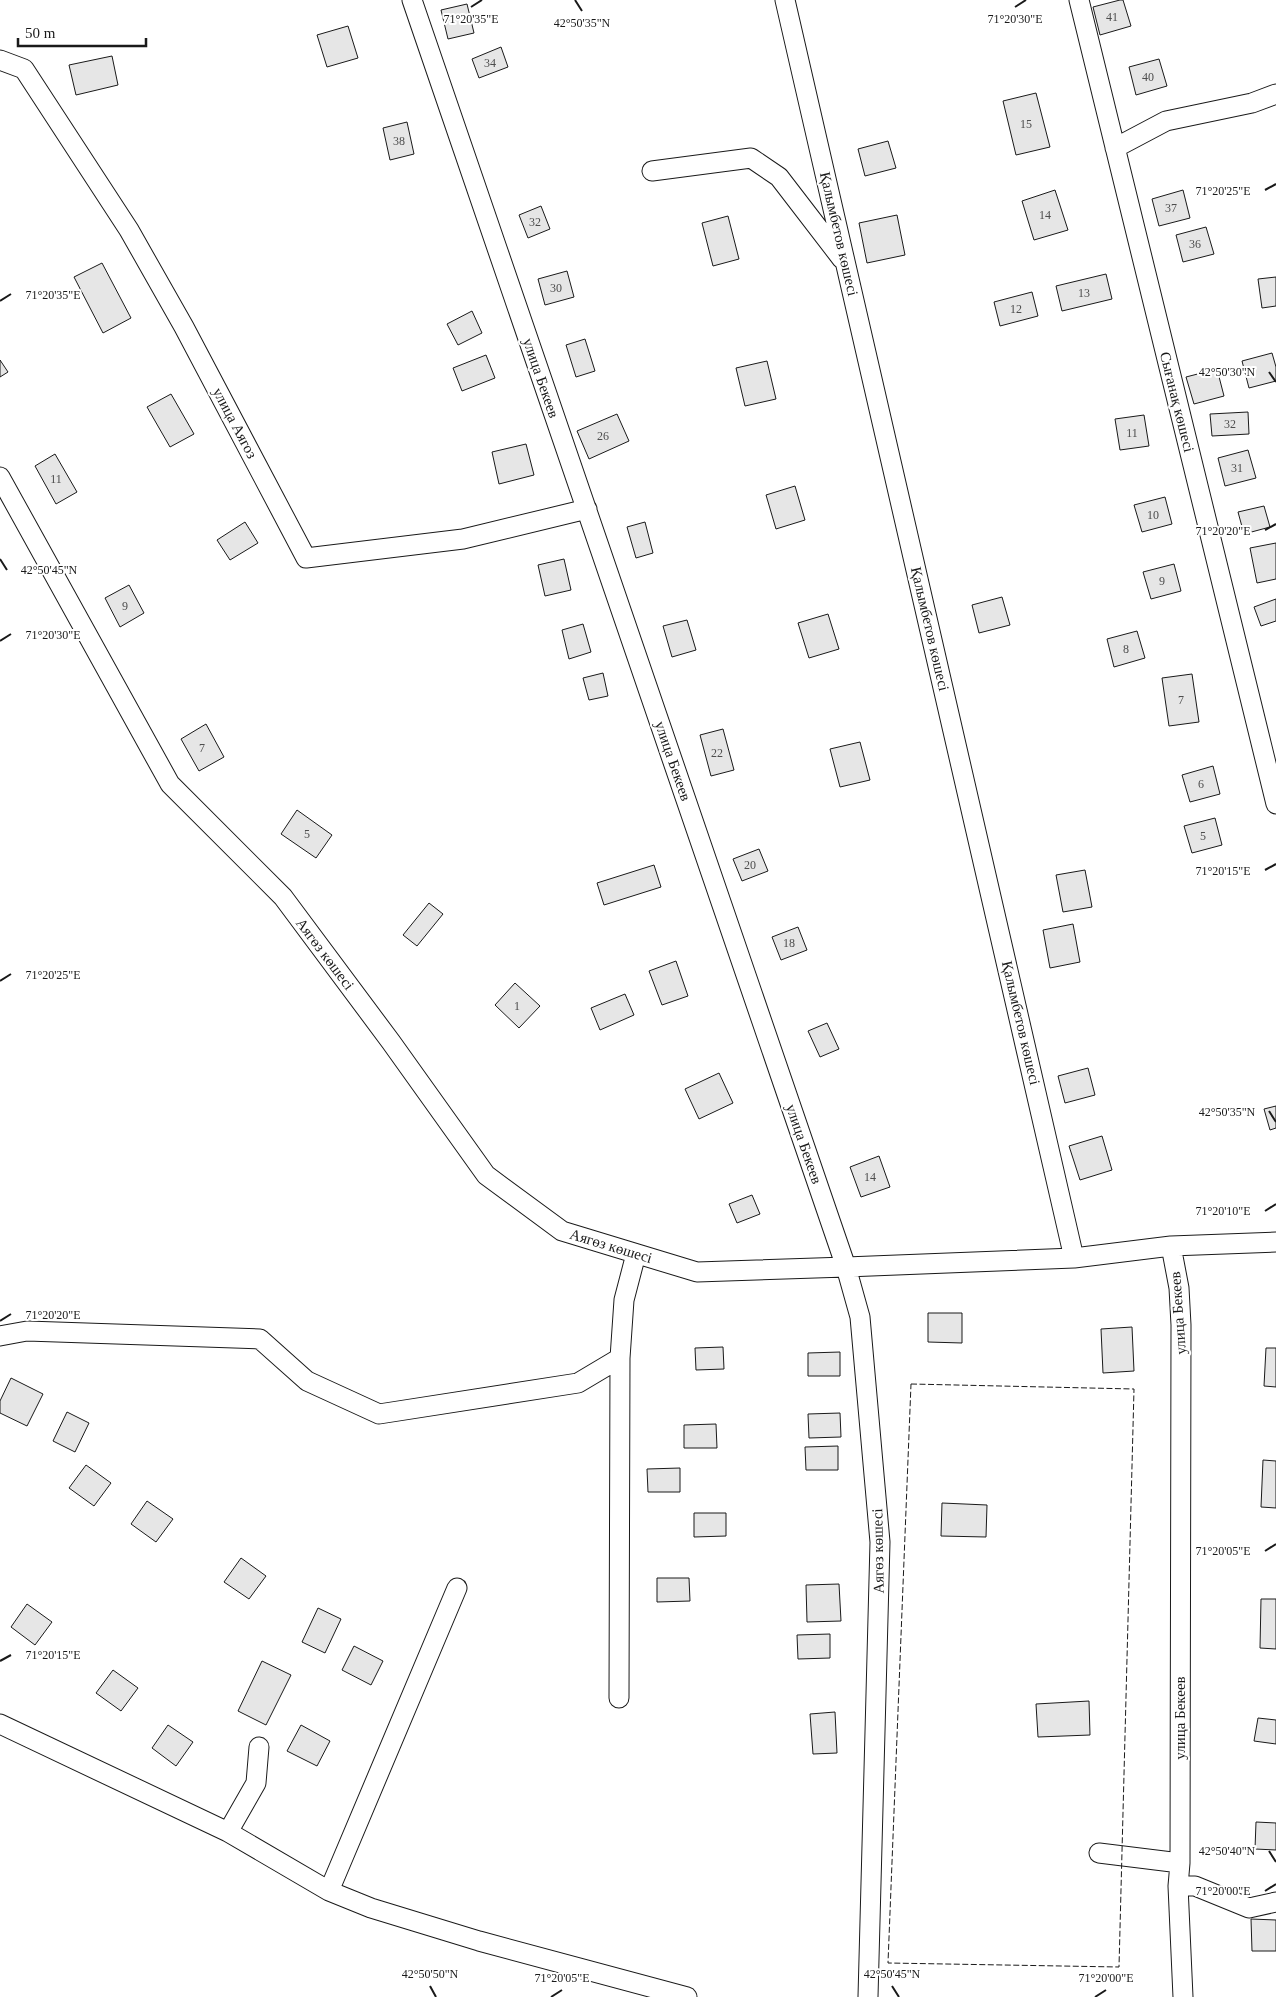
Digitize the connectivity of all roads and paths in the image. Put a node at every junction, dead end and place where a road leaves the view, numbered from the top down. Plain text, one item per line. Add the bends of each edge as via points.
1 (412, 0) edge
2 (785, 0) edge
3 (1079, 0) edge
4 (0, 60) edge
5 (1276, 94) edge
6 (1115, 148) junction
7 (652, 171) dead end
8 (846, 264) junction
9 (0, 477) edge
10 (586, 509) junction
11 (1276, 804) edge
12 (1276, 1242) edge
13 (1171, 1246) junction
14 (636, 1254) junction
15 (1074, 1258) junction
16 (846, 1267) junction
17 (0, 1336) edge
18 (620, 1358) junction
19 (457, 1588) dead end
20 (619, 1698) dead end
21 (0, 1724) edge
22 (259, 1747) dead end
23 (228, 1832) junction
24 (1099, 1853) dead end
25 (1180, 1863) junction
26 (1178, 1886) junction
27 (329, 1892) junction
28 (1276, 1902) edge
29 (687, 1997) edge
30 (868, 1997) edge
31 (1183, 1997) edge

1 - 10 street, улица Бекеев
2 - 8 street, Қалымбетов көшесі
3 - 6 street, Сығанақ көшесі
4 - 10 street, улица Аягоз via 24,69 129,230 306,558 463,539
5 - 6 street via 1252,103 1166,120
6 - 11 street, Сығанақ көшесі
7 - 8 street via 751,158 779,178
8 - 15 street, Қалымбетов көшесі
9 - 14 street, Аягөз көшесі via 170,784 283,897 486,1176 562,1231
10 - 16 street, улица Бекеев
12 - 13 street
13 - 15 street
13 - 25 street, улица Бекеев via 1179,1288 1181,1326
14 - 16 street, Аягөз көшесі via 697,1272
14 - 18 street via 624,1300
15 - 16 street
16 - 30 street, Аягөз көшесі via 860,1317 880,1542
17 - 18 street via 27,1331 260,1339 307,1381 379,1414 578,1384
18 - 20 street
19 - 27 street
21 - 23 street
22 - 23 street via 256,1783
23 - 27 street
24 - 25 street
25 - 26 street, улица Бекеев
26 - 28 street via 1195,1886 1249,1908
26 - 31 street, улица Бекеев
27 - 29 street via 479,1941

